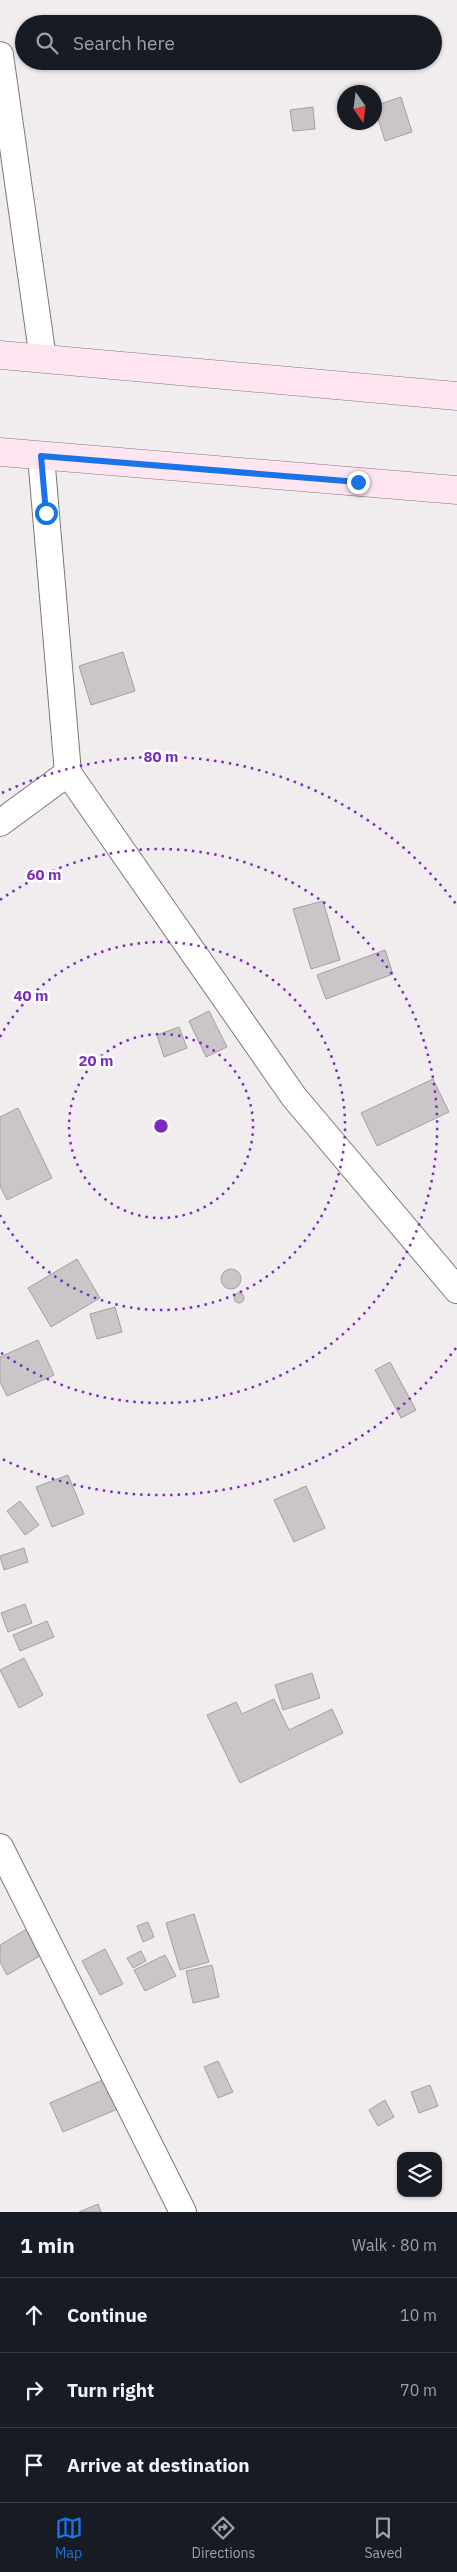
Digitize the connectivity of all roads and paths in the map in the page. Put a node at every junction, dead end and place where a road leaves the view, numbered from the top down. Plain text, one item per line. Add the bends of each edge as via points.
1 (0, 54) edge
2 (0, 355) edge
3 (43, 359) junction
4 (457, 396) edge
5 (0, 452) edge
6 (41, 456) junction
7 (457, 490) edge
8 (68, 773) junction
9 (0, 823) edge
10 (457, 1290) edge
11 (0, 1847) edge
12 (182, 2212) edge

1 - 3 street
2 - 3 street
3 - 4 street
5 - 6 street
6 - 7 street
6 - 8 street
8 - 9 street
8 - 10 street via 294,1097
11 - 12 street

